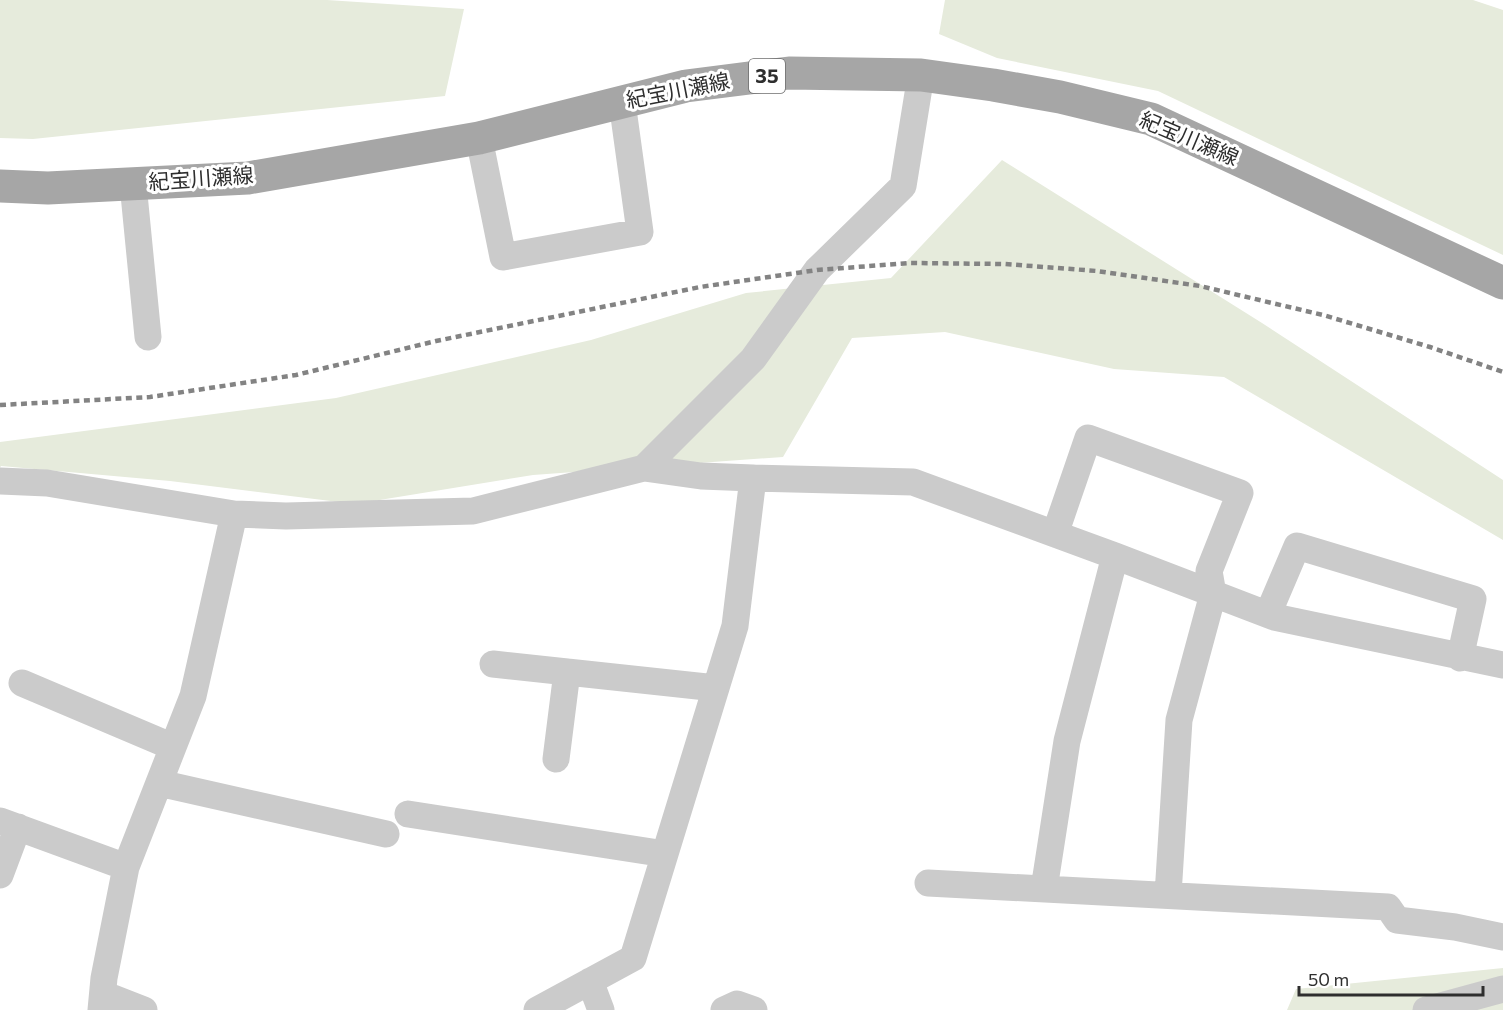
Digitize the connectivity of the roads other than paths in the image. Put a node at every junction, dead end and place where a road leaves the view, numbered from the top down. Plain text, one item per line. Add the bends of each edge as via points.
1 (921, 75) junction
2 (622, 102) junction
3 (479, 138) junction
4 (133, 184) junction
5 (0, 186) edge
6 (1503, 283) edge
7 (148, 337) dead end
8 (644, 468) junction
9 (753, 478) junction
10 (0, 481) edge
11 (234, 514) junction
12 (1055, 534) junction
13 (1115, 555) junction
14 (1213, 594) junction
15 (1268, 614) junction
16 (1460, 658) junction
17 (494, 664) dead end
18 (1503, 665) edge
19 (567, 672) junction
20 (22, 683) dead end
21 (716, 688) junction
22 (173, 747) junction
23 (556, 759) dead end
24 (159, 783) junction
25 (408, 814) dead end
26 (9, 824) edge
27 (386, 834) dead end
28 (665, 854) junction
29 (126, 867) junction
30 (0, 874) edge
31 (928, 883) dead end
32 (1044, 889) junction
33 (1168, 895) junction
34 (1503, 937) edge
35 (590, 981) junction
36 (1503, 989) edge
37 (102, 1002) edge
38 (144, 1010) edge
39 (537, 1010) edge
40 (601, 1010) edge
41 (724, 1010) edge
42 (754, 1010) edge
43 (1426, 1010) edge

1 - 2 main road, 紀宝川瀬線 / 35 via 789,73 686,86
1 - 6 main road, 紀宝川瀬線 / 35 via 1060,97 1151,119
1 - 8 street via 903,186 817,270 753,359
2 - 3 main road, 紀宝川瀬線 / 35
2 - 3 street via 640,232 503,257
3 - 4 main road, 紀宝川瀬線 / 35 via 248,178
4 - 5 main road, 紀宝川瀬線 / 35
4 - 7 street
8 - 9 street
8 - 11 street via 473,511
9 - 12 street via 913,482
9 - 21 street via 735,626
10 - 11 street via 48,483
11 - 22 street via 193,696
12 - 13 street
12 - 14 street via 1088,438 1240,493 1209,571
13 - 14 street
13 - 32 street via 1067,741
14 - 15 street
14 - 33 street via 1179,720
15 - 16 street
15 - 16 street via 1297,546 1473,599
16 - 18 street
17 - 19 street
19 - 21 street
19 - 23 street
20 - 22 street
21 - 28 street
22 - 24 street
24 - 27 street
24 - 29 street
25 - 28 street
26 - 29 street
26 - 30 street
28 - 35 street via 633,958
29 - 37 street
31 - 32 street
32 - 33 street
33 - 34 street via 1388,907 1397,920
35 - 39 street
35 - 40 street
36 - 43 street
37 - 38 street
41 - 42 street via 737,1004

